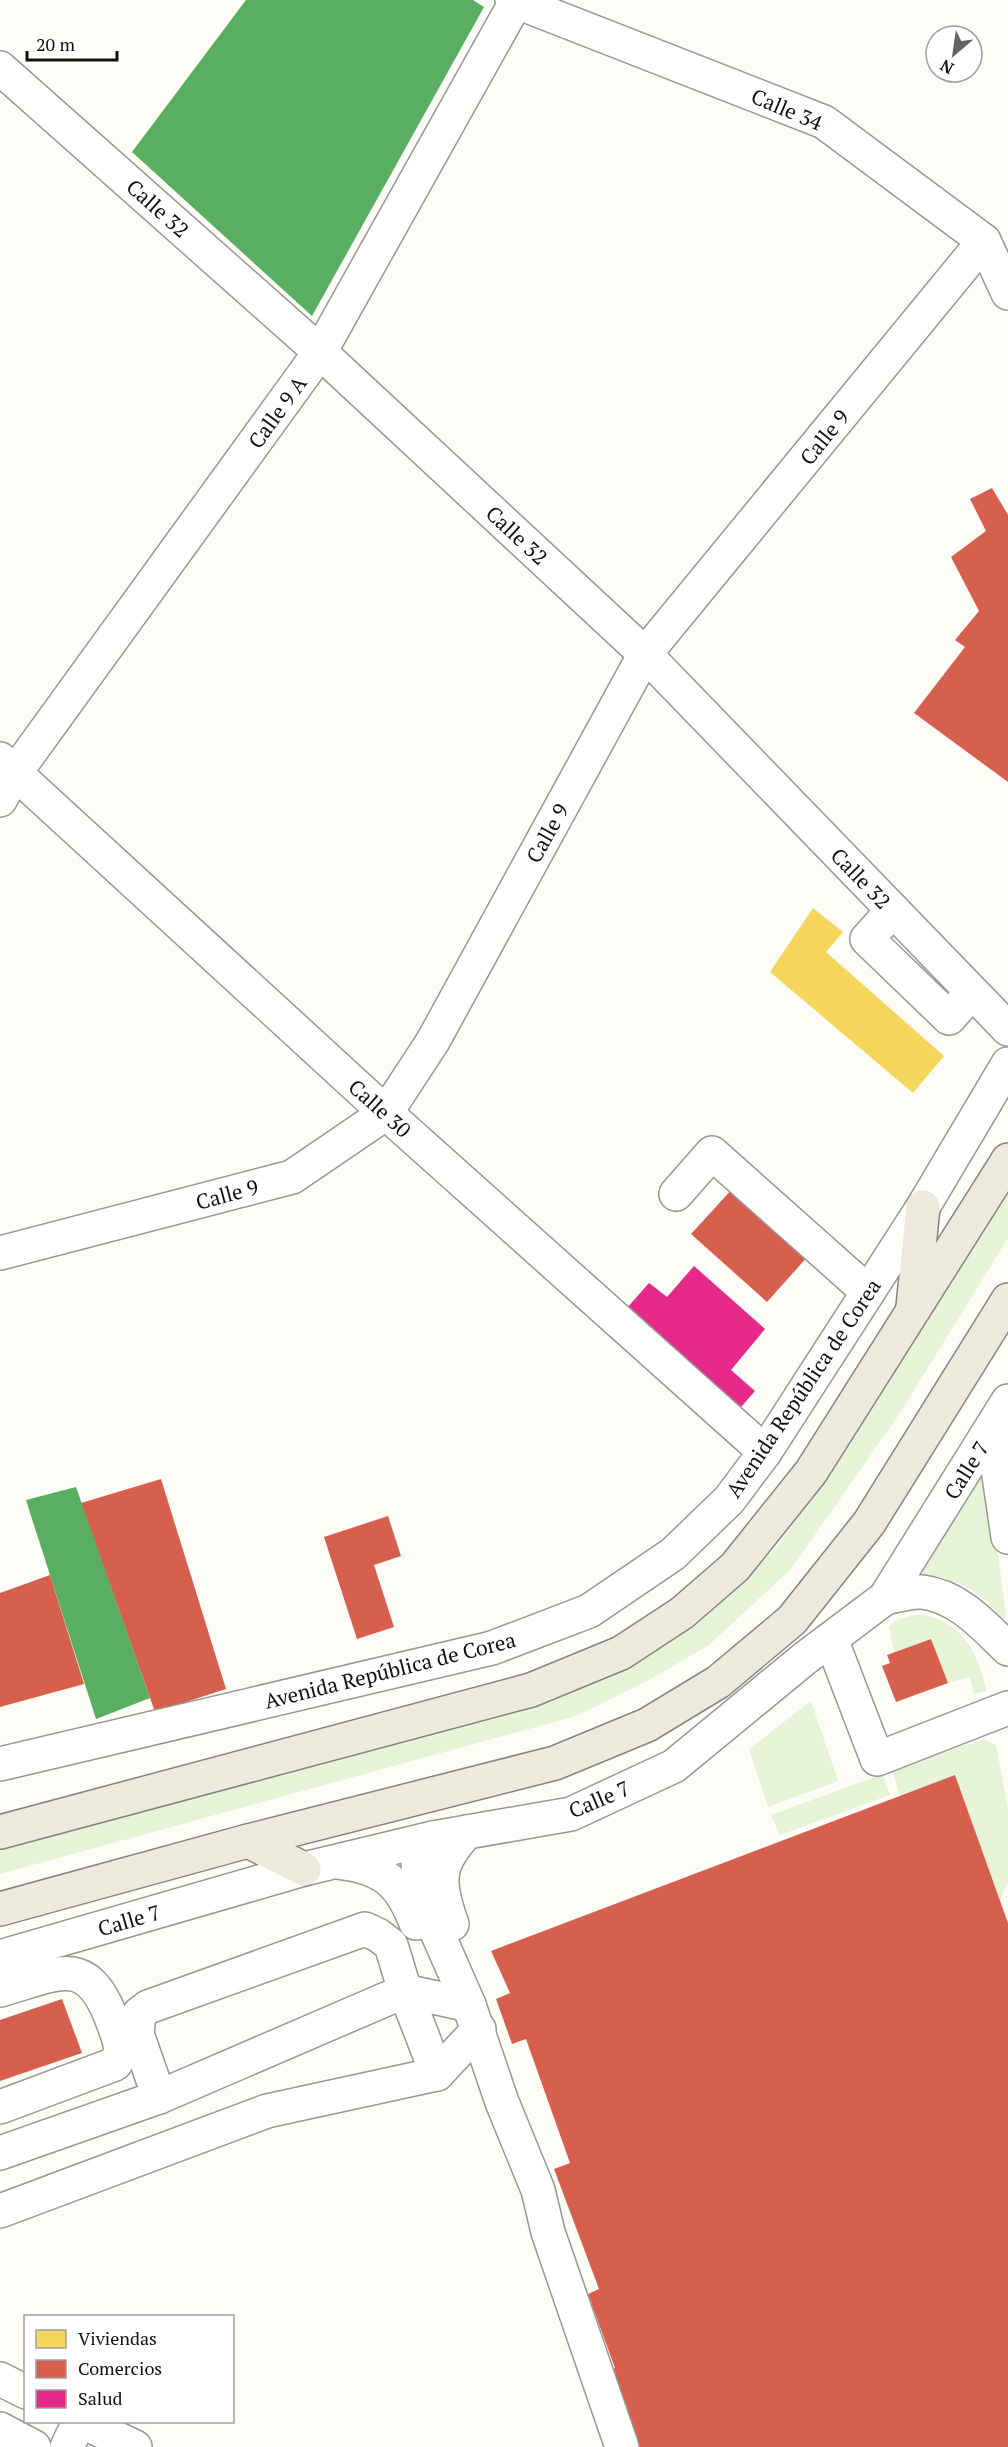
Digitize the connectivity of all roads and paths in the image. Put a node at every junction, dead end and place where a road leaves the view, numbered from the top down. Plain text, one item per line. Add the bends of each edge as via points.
1 (515, 1) edge
2 (0, 68) edge
3 (984, 242) junction
4 (1008, 293) edge
5 (320, 351) junction
6 (645, 654) junction
7 (5, 777) edge
8 (1008, 1029) edge
9 (1008, 1064) edge
10 (386, 1113) junction
11 (1008, 1160) edge
12 (676, 1194) dead end
13 (923, 1207) junction
14 (0, 1253) edge
15 (868, 1292) junction
16 (1008, 1300) edge
17 (912, 1314) junction
18 (1000, 1415) edge
19 (765, 1452) junction
20 (1008, 1537) edge
21 (885, 1598) junction
22 (831, 1639) junction
23 (1008, 1649) edge
24 (1008, 1708) edge
25 (0, 1764) edge
26 (0, 1832) edge
27 (467, 1832) junction
28 (433, 1838) junction
29 (248, 1841) junction
30 (337, 1862) junction
31 (304, 1869) junction
32 (0, 1909) edge
33 (0, 1958) edge
34 (0, 1989) edge
35 (405, 1991) junction
36 (474, 2017) junction
37 (437, 2073) junction
38 (159, 2097) junction
39 (0, 2107) edge
40 (0, 2152) edge
41 (0, 2211) edge
42 (0, 2379) edge
43 (24, 2391) edge
44 (78, 2423) edge
45 (87, 2423) edge
46 (0, 2429) edge
47 (33, 2447) edge
48 (67, 2447) edge
49 (135, 2447) edge
50 (622, 2447) edge

1 - 3 street, Calle 34 via 824,122
1 - 5 street, Calle 9 A
2 - 5 street, Calle 32
3 - 4 street, Calle 34
3 - 6 street, Calle 9
5 - 6 street, Calle 32
5 - 7 street, Calle 9 A
6 - 8 street, Calle 32
6 - 10 street, Calle 9 via 433,1041
7 - 10 street, Calle 30
9 - 13 street, Avenida República de Corea
10 - 14 street, Calle 9 via 292,1177
10 - 19 street, Calle 30
11 - 17 main road
12 - 15 street via 712,1154
13 - 15 street, Avenida República de Corea
13 - 17 main road
15 - 19 street, Avenida República de Corea
16 - 29 main road via 869,1523 792,1620 718,1682 647,1725 555,1763
17 - 26 main road via 812,1472 735,1567 682,1613 621,1653 531,1690
18 - 20 street
18 - 21 street, Calle 7
19 - 25 street, Avenida República de Corea via 729,1500 673,1554 588,1611 492,1648
21 - 22 street, Calle 7
21 - 23 street via 921,1592 946,1599 966,1610
22 - 24 street via 877,1759
22 - 27 street, Calle 7 via 674,1767 571,1814
27 - 28 street, Calle 7
27 - 36 street via 442,1867 443,1898 457,1936
28 - 30 street, Calle 7
28 - 36 street via 418,1861 419,1884
29 - 31 main road
29 - 32 main road
30 - 31 street, Calle 7
30 - 36 street via 357,1864 398,1886 433,1971
31 - 33 street, Calle 7
34 - 39 street via 69,1973 83,1976 98,1988 122,2048 116,2064
35 - 36 street
35 - 37 street
35 - 38 street
35 - 38 street via 391,1944 365,1929 148,2007 139,2014 137,2034
36 - 37 street
36 - 50 street via 502,2102 538,2190 548,2232
37 - 41 street via 267,2111
38 - 40 street
42 - 43 street
44 - 48 street
45 - 49 street
46 - 47 street

